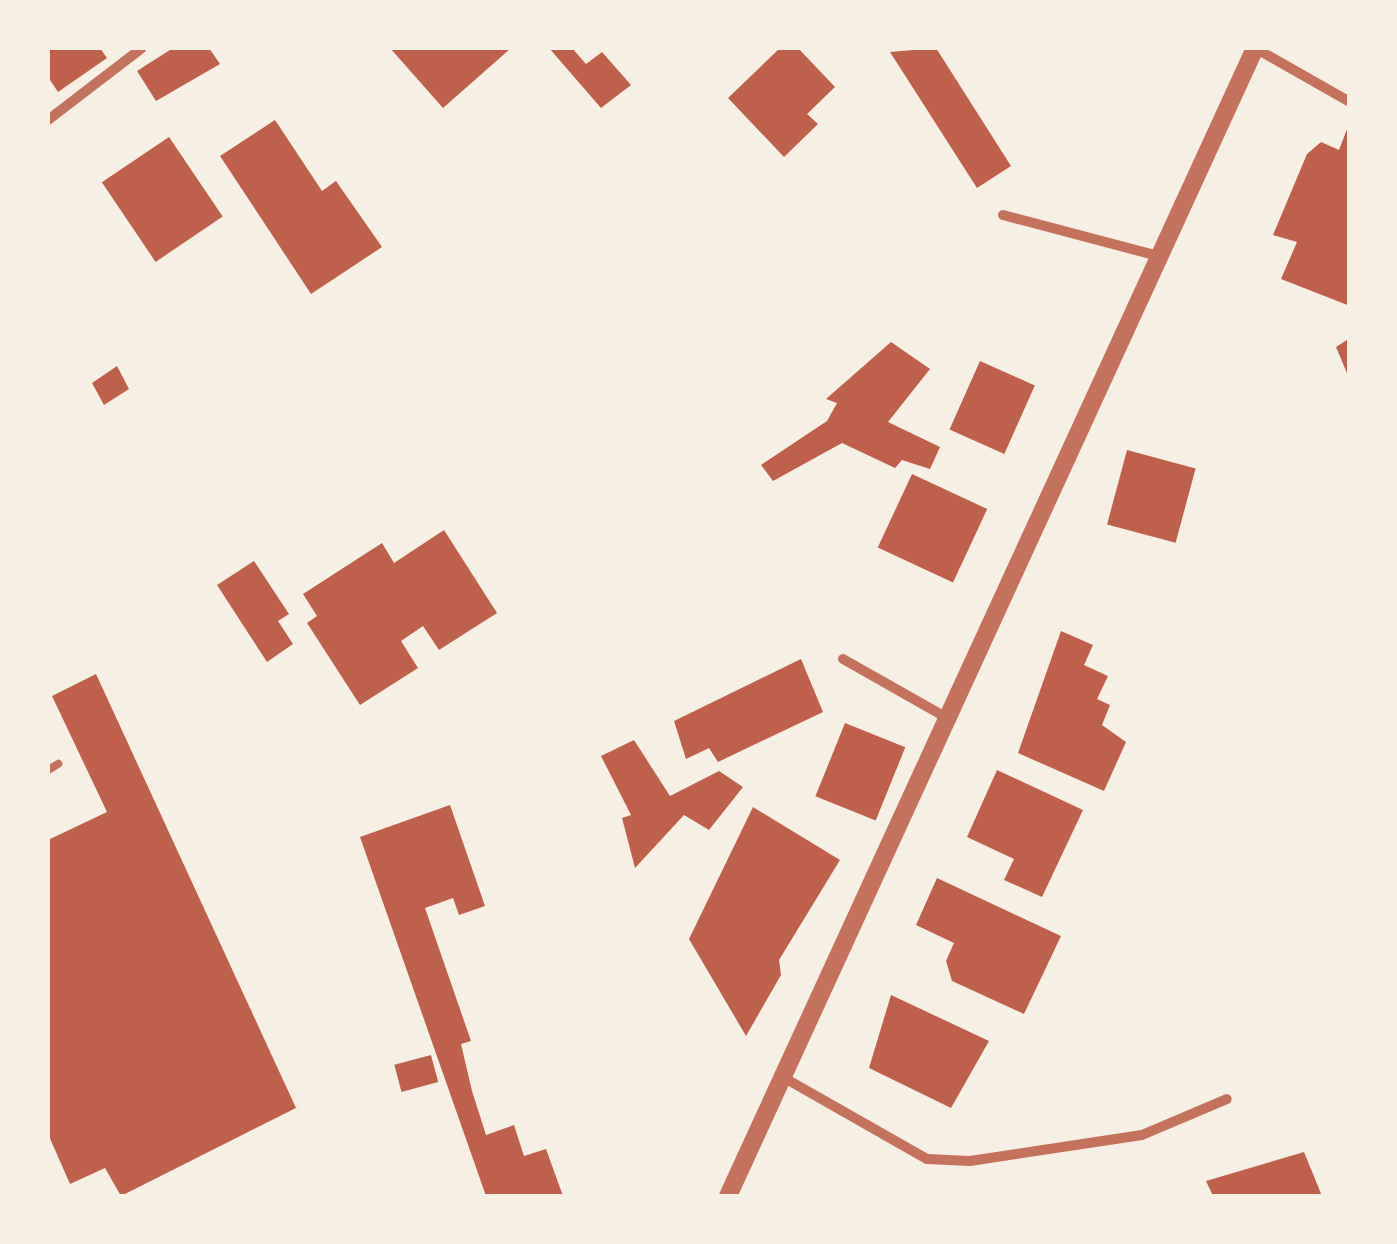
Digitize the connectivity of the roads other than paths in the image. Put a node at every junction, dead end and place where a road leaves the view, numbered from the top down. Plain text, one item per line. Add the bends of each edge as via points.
1 (142, 48) edge
2 (1255, 48) edge
3 (1350, 102) edge
4 (48, 120) edge
5 (1003, 215) dead end
6 (1163, 257) junction
7 (843, 658) dead end
8 (952, 720) junction
9 (58, 764) dead end
10 (48, 770) edge
11 (788, 1080) junction
12 (1228, 1099) dead end
13 (728, 1196) edge

1 - 4 street
2 - 3 street
2 - 6 street
5 - 6 street
6 - 8 street
7 - 8 street
8 - 11 street
9 - 10 lane
11 - 12 street via 927,1159 970,1162 1142,1135
11 - 13 street

